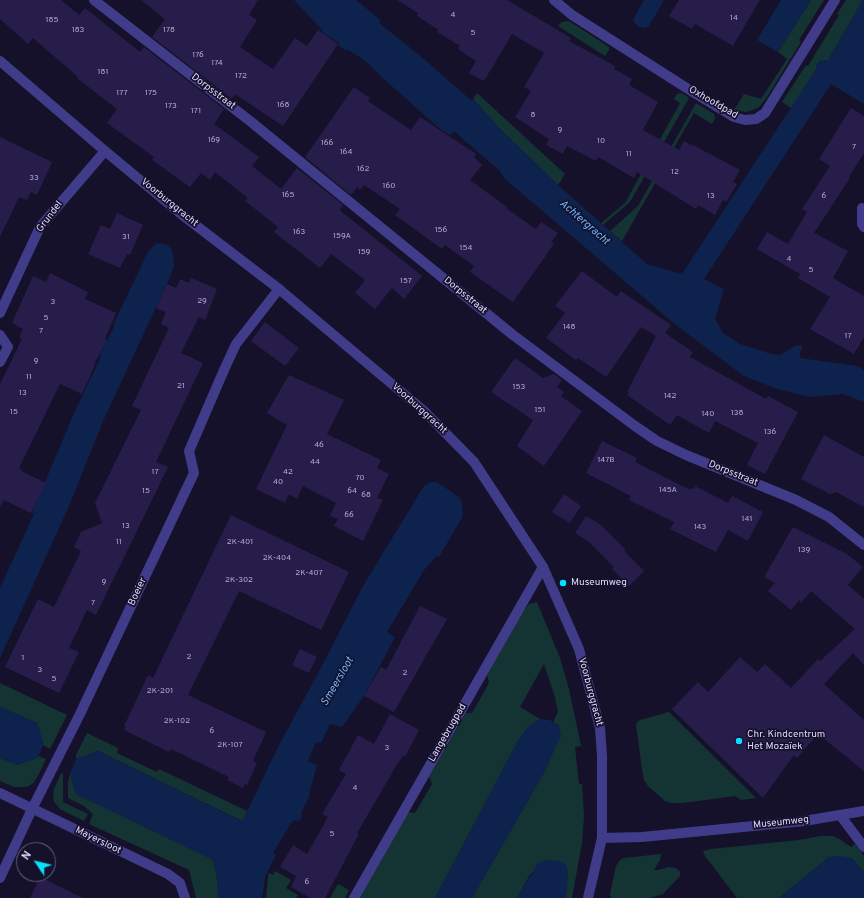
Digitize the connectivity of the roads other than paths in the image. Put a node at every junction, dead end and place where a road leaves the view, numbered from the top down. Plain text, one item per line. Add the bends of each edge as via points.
1 (94, 0) edge
2 (554, 0) edge
3 (835, 0) edge
4 (0, 61) edge
5 (104, 151) junction
6 (862, 208) dead end
7 (864, 227) edge
8 (279, 289) junction
9 (0, 313) edge
10 (0, 335) edge
11 (0, 362) edge
12 (864, 545) edge
13 (543, 567) junction
14 (0, 793) edge
15 (32, 809) junction
16 (864, 811) edge
17 (840, 815) junction
18 (602, 838) junction
19 (864, 847) edge
20 (0, 878) edge
21 (185, 898) edge
22 (354, 898) edge
23 (588, 898) edge

1 - 12 street, Dorpsstraat via 250,121 513,335 635,426 657,441 686,455 796,500 829,518
2 - 3 street, Oxhoofdpad via 572,15 696,94 734,117 745,120 756,119 765,113
4 - 5 street, Voorburggracht
5 - 8 street, Voorburggracht
5 - 9 street, Grundel via 40,227
6 - 7 street
8 - 13 street, Voorburggracht via 424,411 474,462
8 - 15 street, Boeier via 236,344 189,450 194,473
10 - 11 street via 8,347
13 - 18 street, Voorburggracht via 579,649 600,728
13 - 22 street, Langebrugpad
14 - 15 street, Mayersloot
15 - 20 street, Boeier
15 - 21 street, Mayersloot via 168,874 180,883
16 - 17 street, Museumweg
17 - 18 street, Museumweg via 642,837
17 - 19 street
18 - 23 street, Voorburggracht

